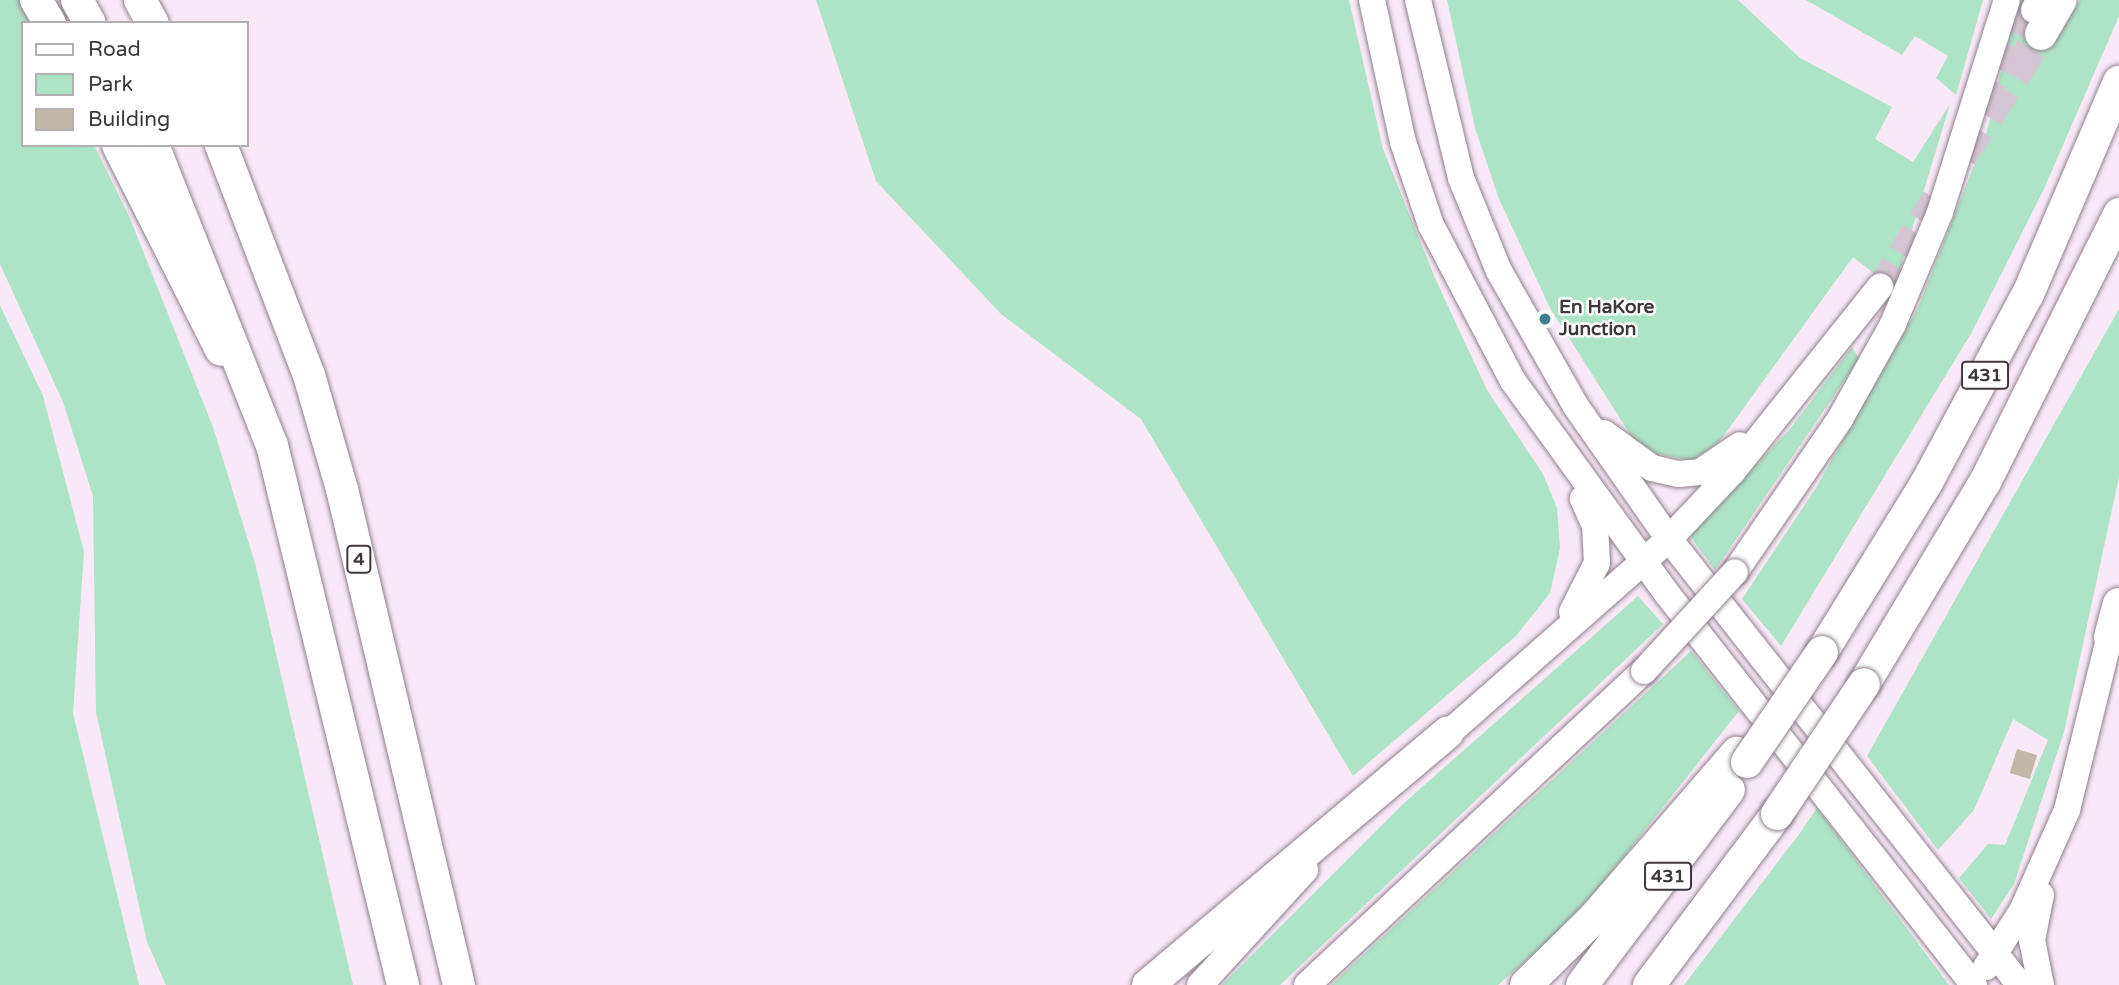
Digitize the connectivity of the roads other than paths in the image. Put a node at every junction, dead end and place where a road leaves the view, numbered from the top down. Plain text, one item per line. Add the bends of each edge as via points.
1 (36, 0) edge
2 (77, 0) edge
3 (141, 0) edge
4 (1372, 0) edge
5 (1418, 0) edge
6 (2005, 0) edge
7 (49, 21) edge
8 (89, 21) edge
9 (152, 21) edge
10 (2119, 82) edge
11 (119, 147) edge
12 (154, 147) edge
13 (222, 147) edge
14 (2119, 214) edge
15 (2119, 254) edge
16 (1880, 287) tunnel mouth
17 (1801, 390) junction
18 (1575, 405) junction
19 (272, 445) junction
20 (1558, 451) junction
21 (1669, 538) junction
22 (1643, 562) junction
23 (1936, 567) junction
24 (2119, 593) edge
25 (2119, 604) edge
26 (2110, 637) junction
27 (1550, 642) junction
28 (1448, 732) junction
29 (1742, 757) junction
30 (2056, 842) junction
31 (1996, 956) junction
32 (402, 985) edge
33 (458, 985) edge
34 (1148, 985) edge
35 (1200, 985) edge
36 (1307, 985) edge
37 (1526, 985) edge
38 (1582, 985) edge
39 (1649, 985) edge
40 (1973, 985) edge
41 (2020, 985) edge
42 (2041, 985) edge

1 - 7 highway
2 - 8 highway
3 - 9 highway
4 - 20 main road via 1399,130 1432,225 1486,336
5 - 18 main road via 1461,178 1499,271
6 - 36 main road, bridge via 1940,212 1893,324 1832,431 1735,572 1644,671
10 - 29 highway, 431, bridge via 2028,294 1927,482 1815,662
11 - 19 highway
12 - 19 highway
13 - 33 highway, 4 via 309,375 342,489
14 - 23 highway, 431
15 - 23 highway
16 - 17 main road
17 - 18 main road via 1731,454 1687,475 1652,468 1620,450
17 - 21 main road
18 - 21 main road
19 - 32 highway
20 - 22 main road
20 - 27 main road via 1598,544 1590,583
21 - 22 main road
21 - 31 main road
22 - 27 main road
22 - 40 main road
23 - 39 highway, 431, bridge via 1777,814
24 - 26 main road
25 - 26 highway
26 - 30 main road
27 - 28 main road
28 - 34 highway
28 - 35 main road via 1287,888
29 - 37 highway
29 - 38 highway, 431
30 - 31 main road
30 - 42 main road via 2032,940
31 - 40 main road
31 - 41 main road

